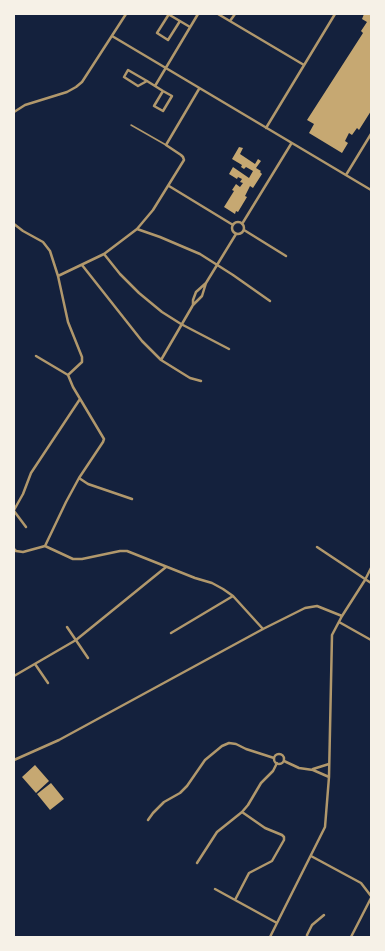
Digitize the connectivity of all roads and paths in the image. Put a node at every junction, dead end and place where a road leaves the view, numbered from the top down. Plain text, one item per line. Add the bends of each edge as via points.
1 (126, 14) edge
2 (169, 14) edge
3 (198, 14) edge
4 (218, 14) edge
5 (235, 14) edge
6 (335, 14) edge
7 (180, 21) junction
8 (230, 21) junction
9 (190, 27) junction
10 (112, 36) junction
11 (304, 65) junction
12 (165, 68) junction
13 (147, 81) junction
14 (155, 86) junction
15 (199, 88) junction
16 (163, 91) junction
17 (14, 112) edge
18 (131, 125) dead end
19 (266, 128) junction
20 (371, 134) edge
21 (291, 144) junction
22 (166, 145) junction
23 (346, 176) junction
24 (169, 186) junction
25 (371, 190) edge
26 (14, 224) edge
27 (242, 224) junction
28 (233, 225) junction
29 (137, 229) junction
30 (244, 230) junction
31 (236, 234) junction
32 (104, 254) junction
33 (286, 256) dead end
34 (218, 264) junction
35 (82, 265) junction
36 (58, 276) junction
37 (206, 283) junction
38 (270, 301) dead end
39 (193, 304) junction
40 (181, 324) junction
41 (230, 349) dead end
42 (36, 356) dead end
43 (161, 360) junction
44 (68, 375) junction
45 (201, 381) dead end
46 (80, 399) junction
47 (79, 478) junction
48 (132, 499) dead end
49 (14, 510) edge
50 (26, 527) dead end
51 (45, 546) junction
52 (317, 547) dead end
53 (14, 549) edge
54 (166, 567) junction
55 (371, 568) edge
56 (365, 580) junction
57 (371, 583) edge
58 (234, 596) junction
59 (342, 616) junction
60 (339, 622) junction
61 (67, 627) dead end
62 (263, 629) junction
63 (171, 633) dead end
64 (76, 640) junction
65 (371, 640) edge
66 (88, 658) dead end
67 (35, 664) junction
68 (14, 676) edge
69 (48, 683) dead end
70 (274, 758) junction
71 (14, 760) edge
72 (284, 760) junction
73 (277, 763) junction
74 (329, 764) junction
75 (313, 770) junction
76 (329, 777) junction
77 (242, 812) junction
78 (148, 820) dead end
79 (311, 856) junction
80 (197, 863) dead end
81 (215, 889) dead end
82 (371, 897) edge
83 (235, 900) junction
84 (324, 914) dead end
85 (277, 923) junction
86 (270, 937) edge
87 (307, 937) edge
88 (351, 937) edge

1 - 10 street
2 - 7 street
2 - 7 street via 158,34 168,40
3 - 9 street
4 - 8 street
5 - 8 street
6 - 11 street
7 - 9 street
8 - 11 street
9 - 12 street
10 - 12 street
10 - 17 street via 82,82 76,87 25,105
11 - 19 street
12 - 14 street
12 - 15 street
13 - 13 street via 138,86 124,77 128,70
13 - 14 street
14 - 16 street
15 - 19 street
15 - 22 street
16 - 16 street via 172,96 163,111 154,106
18 - 22 lane
19 - 21 street
20 - 23 street
21 - 23 street
21 - 27 street
22 - 24 street via 184,160
23 - 25 street
24 - 28 street
24 - 29 street
26 - 36 street via 47,246
27 - 28 street via 238,222
27 - 30 street
28 - 31 street via 232,229
29 - 32 street
29 - 34 street via 160,236
30 - 31 street
30 - 33 street
31 - 34 street
32 - 35 street
32 - 40 street via 139,293
34 - 37 street
34 - 38 street
35 - 36 street
35 - 43 street via 142,341
36 - 44 street via 68,322 82,357 82,362
37 - 39 street via 202,296
37 - 39 street via 196,292
39 - 40 street
40 - 41 street
40 - 43 street
42 - 44 street
43 - 45 street via 190,378
44 - 46 street
46 - 47 street via 104,439 102,446
46 - 49 street via 31,473
47 - 48 street via 88,484
47 - 51 street
49 - 50 street
51 - 53 street via 23,552
51 - 54 street via 73,558 82,559 127,551
52 - 56 street
54 - 58 street via 212,583
54 - 64 street
55 - 56 street
56 - 57 street
56 - 59 street
58 - 62 street
58 - 63 street
59 - 60 street
59 - 62 street via 317,606 304,608
60 - 65 street
60 - 74 street via 332,635
61 - 64 street
62 - 71 street via 62,738
64 - 66 street
64 - 67 street
67 - 68 street
67 - 69 street
70 - 72 street via 280,754
70 - 73 street
70 - 78 street via 246,750 236,744 222,746 205,760 187,786 164,802
72 - 73 street
72 - 75 street via 299,768
73 - 77 street
74 - 75 street
74 - 76 street
75 - 76 street
76 - 79 street via 325,827
77 - 80 street via 217,832
77 - 83 street via 265,828 282,835 284,840 272,861 249,873
79 - 82 street via 361,883
79 - 85 street
81 - 83 street
82 - 88 street
83 - 85 street
84 - 87 street via 312,925
85 - 86 street

